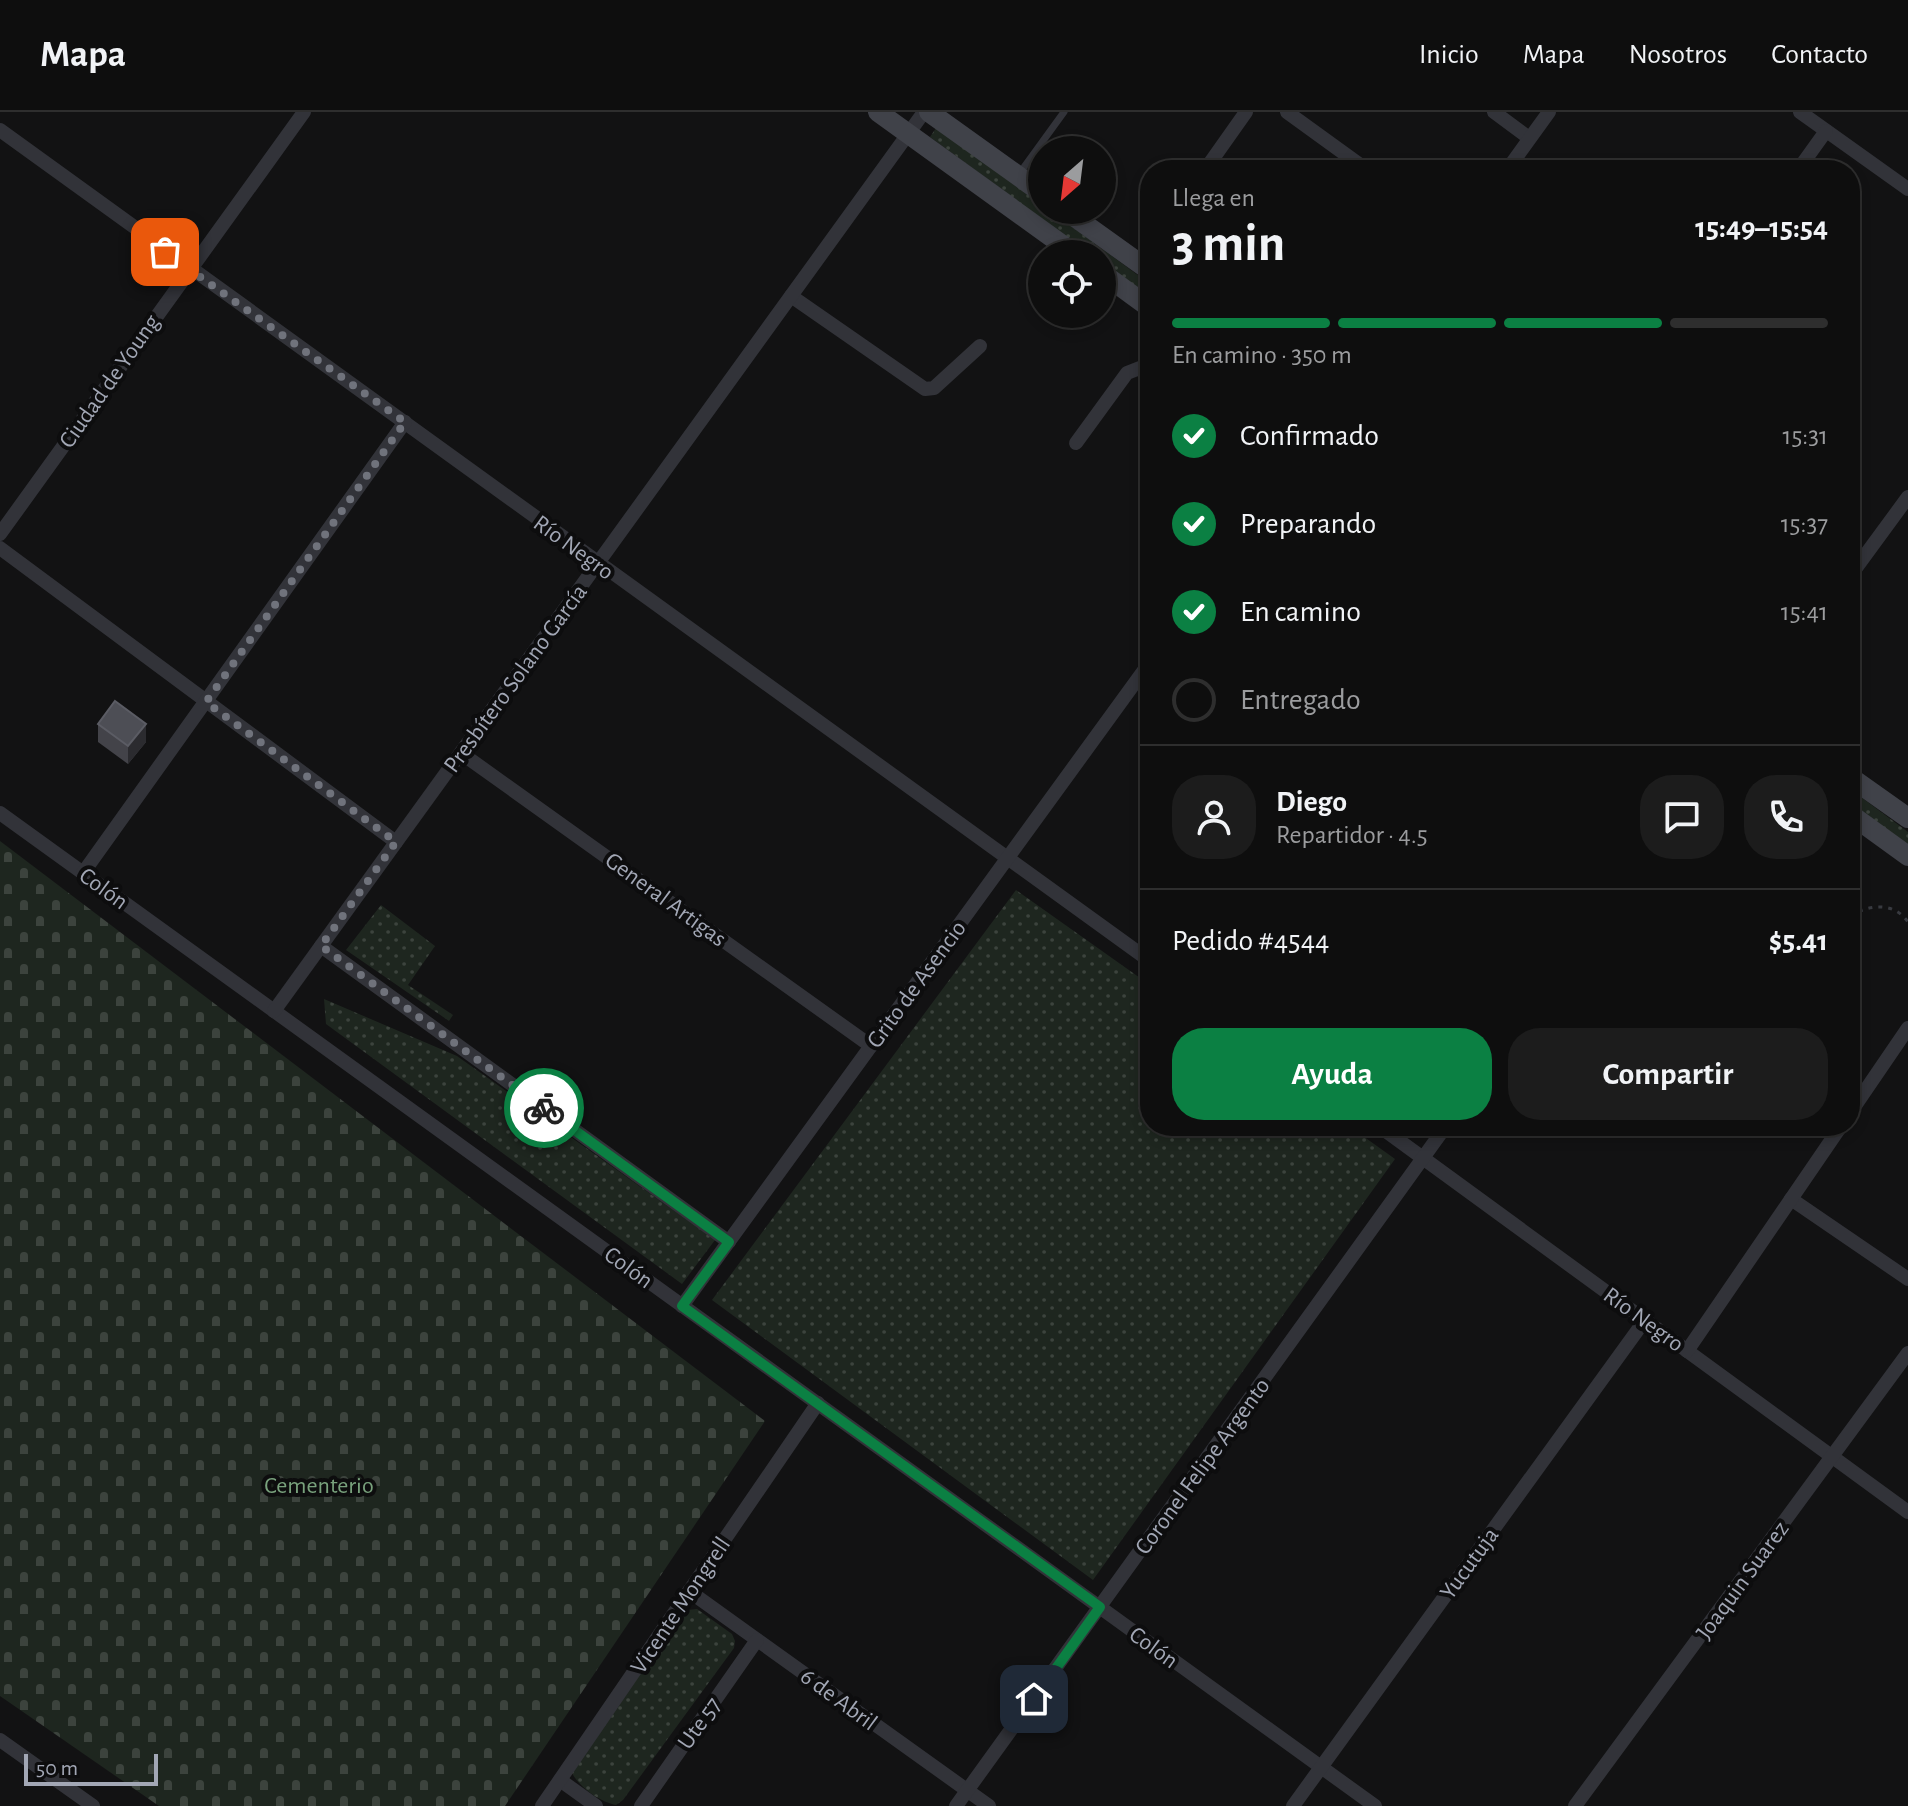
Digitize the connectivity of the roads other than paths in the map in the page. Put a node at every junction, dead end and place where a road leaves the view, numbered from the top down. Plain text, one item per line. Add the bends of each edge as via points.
1 (304, 112) edge
2 (878, 112) edge
3 (927, 112) edge
4 (1064, 112) edge
5 (1246, 112) edge
6 (1287, 112) edge
7 (1494, 112) edge
8 (1549, 112) edge
9 (1800, 112) edge
10 (0, 130) edge
11 (1826, 131) junction
12 (909, 134) junction
13 (1529, 138) junction
14 (1212, 160) edge
15 (1353, 160) edge
16 (1514, 160) edge
17 (1805, 160) edge
18 (1018, 176) junction
19 (1028, 183) edge
20 (1908, 189) edge
21 (1087, 224) edge
22 (1056, 240) edge
23 (1140, 257) edge
24 (189, 269) junction
25 (1116, 283) edge
26 (791, 296) junction
27 (1140, 301) edge
28 (980, 346) dead end
29 (1140, 368) edge
30 (405, 422) junction
31 (1076, 443) dead end
32 (1908, 497) edge
33 (0, 534) edge
34 (0, 548) edge
35 (1860, 562) edge
36 (597, 564) junction
37 (1140, 676) edge
38 (206, 702) junction
39 (461, 753) junction
40 (1860, 784) edge
41 (0, 813) edge
42 (1908, 818) edge
43 (1860, 821) edge
44 (396, 842) junction
45 (1908, 856) edge
46 (1007, 859) junction
47 (83, 873) junction
48 (321, 946) junction
49 (1140, 954) edge
50 (274, 1011) junction
51 (1908, 1028) edge
52 (871, 1046) junction
53 (1860, 1098) edge
54 (1393, 1136) edge
55 (1439, 1136) edge
56 (1834, 1136) edge
57 (1423, 1157) junction
58 (1791, 1199) junction
59 (729, 1242) junction
60 (1908, 1279) edge
61 (682, 1306) junction
62 (1645, 1320) junction
63 (1687, 1351) junction
64 (1908, 1353) edge
65 (818, 1403) junction
66 (1833, 1457) junction
67 (1908, 1512) edge
68 (689, 1591) junction
69 (1100, 1607) junction
70 (757, 1640) junction
71 (0, 1740) edge
72 (1321, 1767) junction
73 (560, 1780) junction
74 (967, 1790) junction
75 (93, 1806) edge
76 (542, 1806) edge
77 (596, 1806) edge
78 (641, 1806) edge
79 (956, 1806) edge
80 (989, 1806) edge
81 (1293, 1806) edge
82 (1375, 1806) edge
83 (1575, 1806) edge

1 - 24 street, Ciudad de Young
2 - 12 street
3 - 12 street, Presbítero Solano García
3 - 18 street
4 - 18 lane
5 - 14 street
6 - 15 street
7 - 13 street
8 - 13 street
9 - 11 street
10 - 24 street, Río Negro
11 - 17 street
11 - 20 street
12 - 22 street
12 - 26 street, Presbítero Solano García
13 - 16 street
18 - 19 street
21 - 23 street
24 - 30 street, Río Negro
24 - 33 street, Ciudad de Young
25 - 27 street
26 - 28 street via 925,389 934,388
26 - 36 street, Presbítero Solano García
29 - 31 street via 1127,373
30 - 36 street, Río Negro
30 - 38 street
32 - 35 street
34 - 38 street
36 - 39 street, Presbítero Solano García
36 - 46 street, Río Negro
37 - 46 street, Grito de Asencio
38 - 44 street
38 - 47 street
39 - 44 street, Presbítero Solano García
39 - 52 street, General Artigas
40 - 42 street
41 - 47 street, Colón
43 - 45 street
44 - 48 street, Presbítero Solano García
46 - 49 street, Río Negro
46 - 52 street, Grito de Asencio
47 - 50 street, Colón
48 - 50 street, Presbítero Solano García
48 - 59 street
50 - 61 street, Colón
51 - 53 street
52 - 59 street, Grito de Asencio
54 - 57 street, Río Negro
55 - 57 street, Coronel Felipe Argento
56 - 58 street
57 - 62 street, Río Negro
57 - 69 street, Coronel Felipe Argento
58 - 60 street
58 - 63 street
59 - 61 street, Grito de Asencio
61 - 65 street, Colón
62 - 63 street, Río Negro
62 - 72 street, Yucutuja
63 - 66 street, Río Negro
64 - 66 street, Joaquin Suarez
65 - 68 street, Vicente Mongrell
65 - 69 street, Colón
66 - 67 street, Río Negro
66 - 83 street, Joaquin Suarez
68 - 70 street, 6 de Abril
68 - 73 street, Vicente Mongrell
69 - 72 street, Colón
69 - 74 street, Coronel Felipe Argento
70 - 74 street, 6 de Abril
70 - 78 street, Ute 57
71 - 75 street
72 - 81 street, Yucutuja
72 - 82 street, Colón
73 - 76 street, Vicente Mongrell
73 - 77 street
74 - 79 street, Coronel Felipe Argento
74 - 80 street, 6 de Abril

